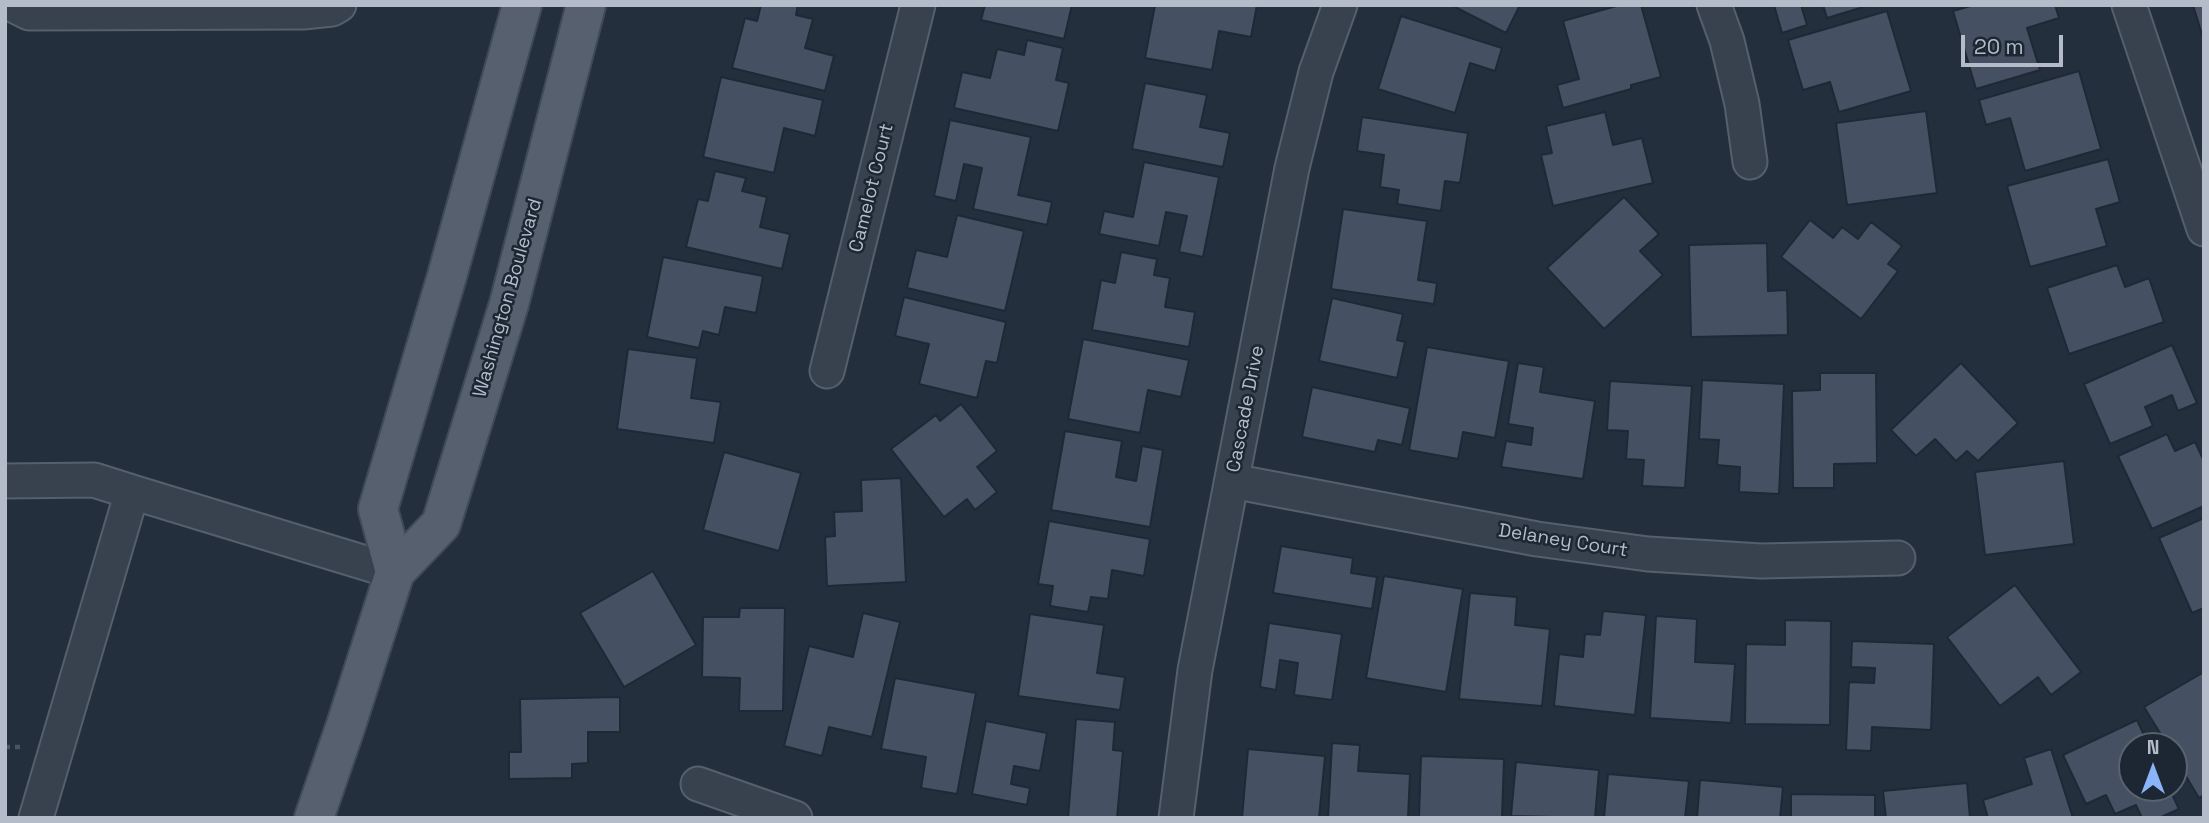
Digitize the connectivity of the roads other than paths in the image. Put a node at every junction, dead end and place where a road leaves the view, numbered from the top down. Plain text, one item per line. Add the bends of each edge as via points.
1 (13, 5) edge
2 (339, 5) edge
3 (522, 5) edge
4 (586, 5) edge
5 (918, 5) edge
6 (1340, 5) edge
7 (1714, 5) edge
8 (2129, 5) edge
9 (68, 9) edge
10 (1750, 162) dead end
11 (2204, 229) edge
12 (827, 371) dead end
13 (5, 481) edge
14 (1232, 481) junction
15 (132, 492) junction
16 (1898, 558) dead end
17 (394, 572) junction
18 (698, 784) dead end
19 (36, 818) edge
20 (314, 818) edge
21 (795, 818) edge
22 (1176, 818) edge

1 - 9 street via 29,13
2 - 9 street via 303,12
3 - 17 main road via 378,509
4 - 17 main road, Washington Boulevard via 509,304 441,524
5 - 12 street, Camelot Court
6 - 14 street, Cascade Drive via 1316,72 1292,168
7 - 10 street via 1742,104
8 - 11 street
13 - 15 street via 93,480
14 - 16 street, Delaney Court via 1537,539 1648,554 1761,561
14 - 22 street, Cascade Drive via 1195,670
15 - 17 street
15 - 19 street
17 - 20 main road, Washington Boulevard
18 - 21 street

